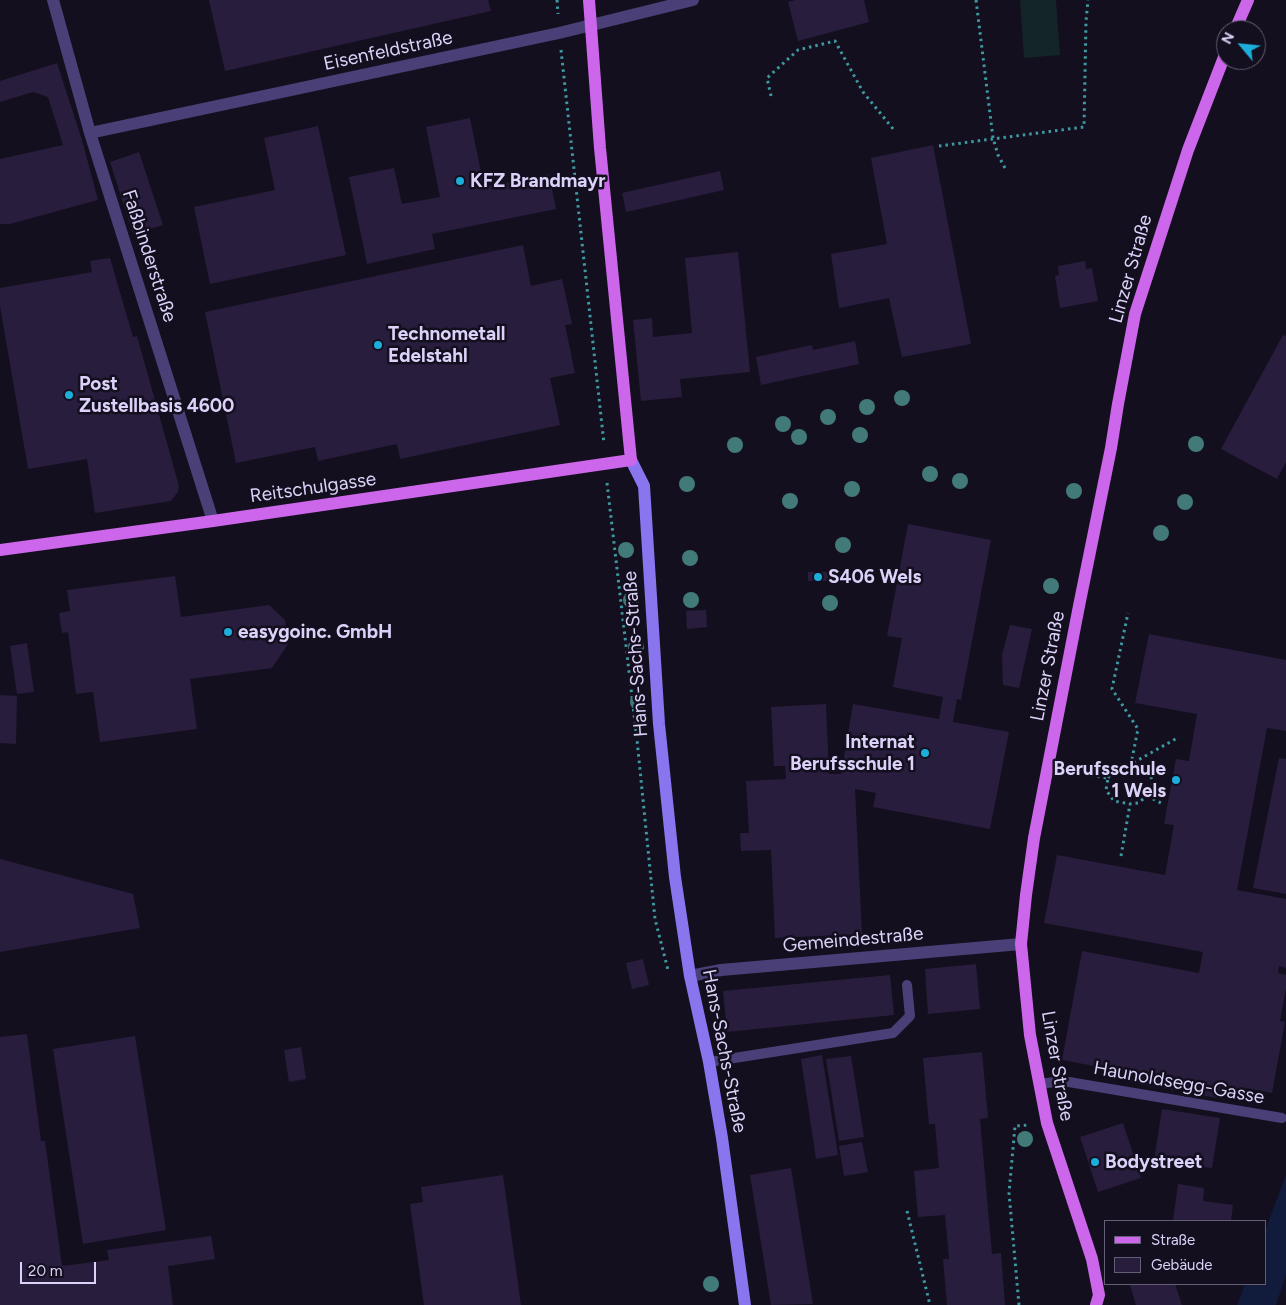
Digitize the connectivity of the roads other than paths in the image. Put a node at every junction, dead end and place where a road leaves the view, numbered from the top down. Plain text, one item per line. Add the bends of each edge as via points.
1 (53, 0) edge
2 (588, 0) edge
3 (693, 0) edge
4 (1248, 0) edge
5 (1239, 20) edge
6 (591, 25) junction
7 (1219, 70) edge
8 (90, 133) junction
9 (631, 460) junction
10 (213, 521) junction
11 (0, 550) edge
12 (1021, 944) junction
13 (690, 976) junction
14 (907, 985) dead end
15 (709, 1062) junction
16 (1039, 1084) junction
17 (1282, 1118) dead end
18 (1100, 1302) edge
19 (745, 1305) edge

1 - 8 street, Faßbinderstraße
2 - 6 main road, Hans-Sachs-Straße
3 - 6 street, Eisenfeldstraße
4 - 5 main road
6 - 8 street, Eisenfeldstraße
6 - 9 main road, Hans-Sachs-Straße
7 - 12 main road, Linzer Straße via 1188,150 1135,314 1048,769 1026,895
8 - 10 street, Faßbinderstraße
9 - 10 main road, Reitschulgasse
9 - 13 street, Hans-Sachs-Straße via 644,486 659,724 674,877
10 - 11 main road, Reitschulgasse
12 - 13 street, Gemeindestraße via 721,970
12 - 16 main road, Linzer Straße via 1030,1036
13 - 15 street, Hans-Sachs-Straße
14 - 15 lane via 910,1016 893,1033
15 - 19 street, Hans-Sachs-Straße
16 - 17 lane, Haunoldsegg-Gasse via 1063,1081
16 - 18 main road, Linzer Straße via 1047,1123 1092,1259

